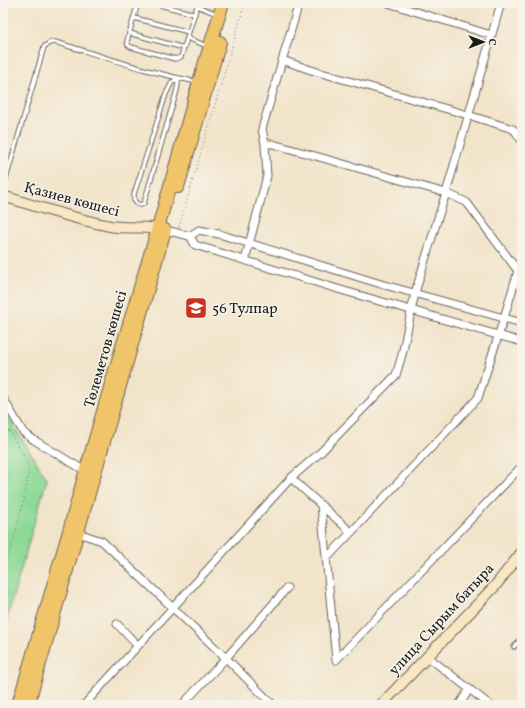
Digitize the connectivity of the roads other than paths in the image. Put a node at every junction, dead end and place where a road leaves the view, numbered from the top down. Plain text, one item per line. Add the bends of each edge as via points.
1 (138, 3) edge
2 (152, 3) edge
3 (223, 3) edge
4 (232, 3) edge
5 (299, 3) edge
6 (388, 3) edge
7 (501, 3) edge
8 (519, 3) edge
9 (198, 5) edge
10 (522, 7) edge
11 (195, 14) junction
12 (220, 15) junction
13 (134, 18) junction
14 (189, 32) junction
15 (129, 33) junction
16 (491, 35) junction
17 (187, 38) junction
18 (184, 48) junction
19 (210, 48) junction
20 (282, 60) junction
21 (178, 79) junction
22 (199, 82) junction
23 (468, 115) junction
24 (522, 141) edge
25 (265, 144) junction
26 (3, 189) edge
27 (446, 193) junction
28 (3, 196) edge
29 (161, 229) junction
30 (190, 236) junction
31 (249, 244) junction
32 (245, 260) junction
33 (415, 293) junction
34 (411, 311) junction
35 (504, 318) junction
36 (522, 323) edge
37 (499, 335) junction
38 (522, 342) edge
39 (125, 354) junction
40 (3, 398) edge
41 (522, 466) edge
42 (85, 473) junction
43 (291, 478) junction
44 (321, 505) junction
45 (351, 532) junction
46 (78, 533) junction
47 (522, 552) edge
48 (326, 558) junction
49 (287, 588) dead end
50 (173, 608) junction
51 (117, 624) dead end
52 (522, 637) edge
53 (138, 646) junction
54 (514, 647) dead end
55 (428, 657) junction
56 (226, 658) junction
57 (469, 690) junction
58 (18, 705) edge
59 (28, 705) edge
60 (84, 705) edge
61 (182, 705) edge
62 (273, 705) edge
63 (381, 705) edge
64 (459, 705) edge
65 (490, 705) edge

1 - 13 lane
2 - 11 lane
3 - 12 main road, Төлеметов көшесі
4 - 29 main road, Төлеметов көшесі
5 - 20 street
6 - 16 street
7 - 16 street
8 - 10 street
9 - 11 lane
9 - 12 lane
11 - 14 lane
12 - 19 main road, Төлеметов көшесі
13 - 14 lane
13 - 15 lane
14 - 17 lane
15 - 18 lane
15 - 18 lane via 127,41 131,47 176,59 181,57
16 - 23 street
17 - 18 lane
17 - 19 lane
19 - 22 main road, Төлеметов көшесі
20 - 23 street
20 - 25 street via 262,129
21 - 21 lane via 172,82 166,94 134,194 137,204 144,203
21 - 22 lane
21 - 26 lane via 55,42 49,43 44,47
22 - 29 main road, Төлеметов көшесі
23 - 24 street via 512,129
23 - 27 street
25 - 27 street via 273,144
25 - 31 street via 267,176
27 - 33 street
27 - 35 street via 468,204 518,271
28 - 29 street, Қазиев көшесі via 109,226
29 - 30 street
29 - 39 main road, Төлеметов көшесі
30 - 31 street via 199,230
30 - 32 street via 195,245
31 - 32 street
31 - 33 street
32 - 34 street
33 - 34 street
33 - 35 street
34 - 37 street
34 - 43 street via 396,375 322,451
35 - 36 street
35 - 37 street
37 - 38 street
37 - 45 street via 478,398
39 - 42 main road, Төлеметов көшесі
39 - 46 main road, Төлеметов көшесі
40 - 42 street via 23,432
41 - 48 street via 336,660
42 - 58 main road, Төлеметов көшесі
43 - 44 street
43 - 50 street
44 - 45 street
44 - 48 street
45 - 48 street
46 - 50 street via 102,541
46 - 59 main road, Төлеметов көшесі
47 - 55 street, улица Сырым батыра via 495,586
49 - 56 street
50 - 53 street
50 - 56 street
51 - 53 street
52 - 54 lane
53 - 60 street
55 - 57 street
55 - 63 street, улица Сырым батыра
56 - 61 street
56 - 62 street
57 - 64 street
57 - 65 street

